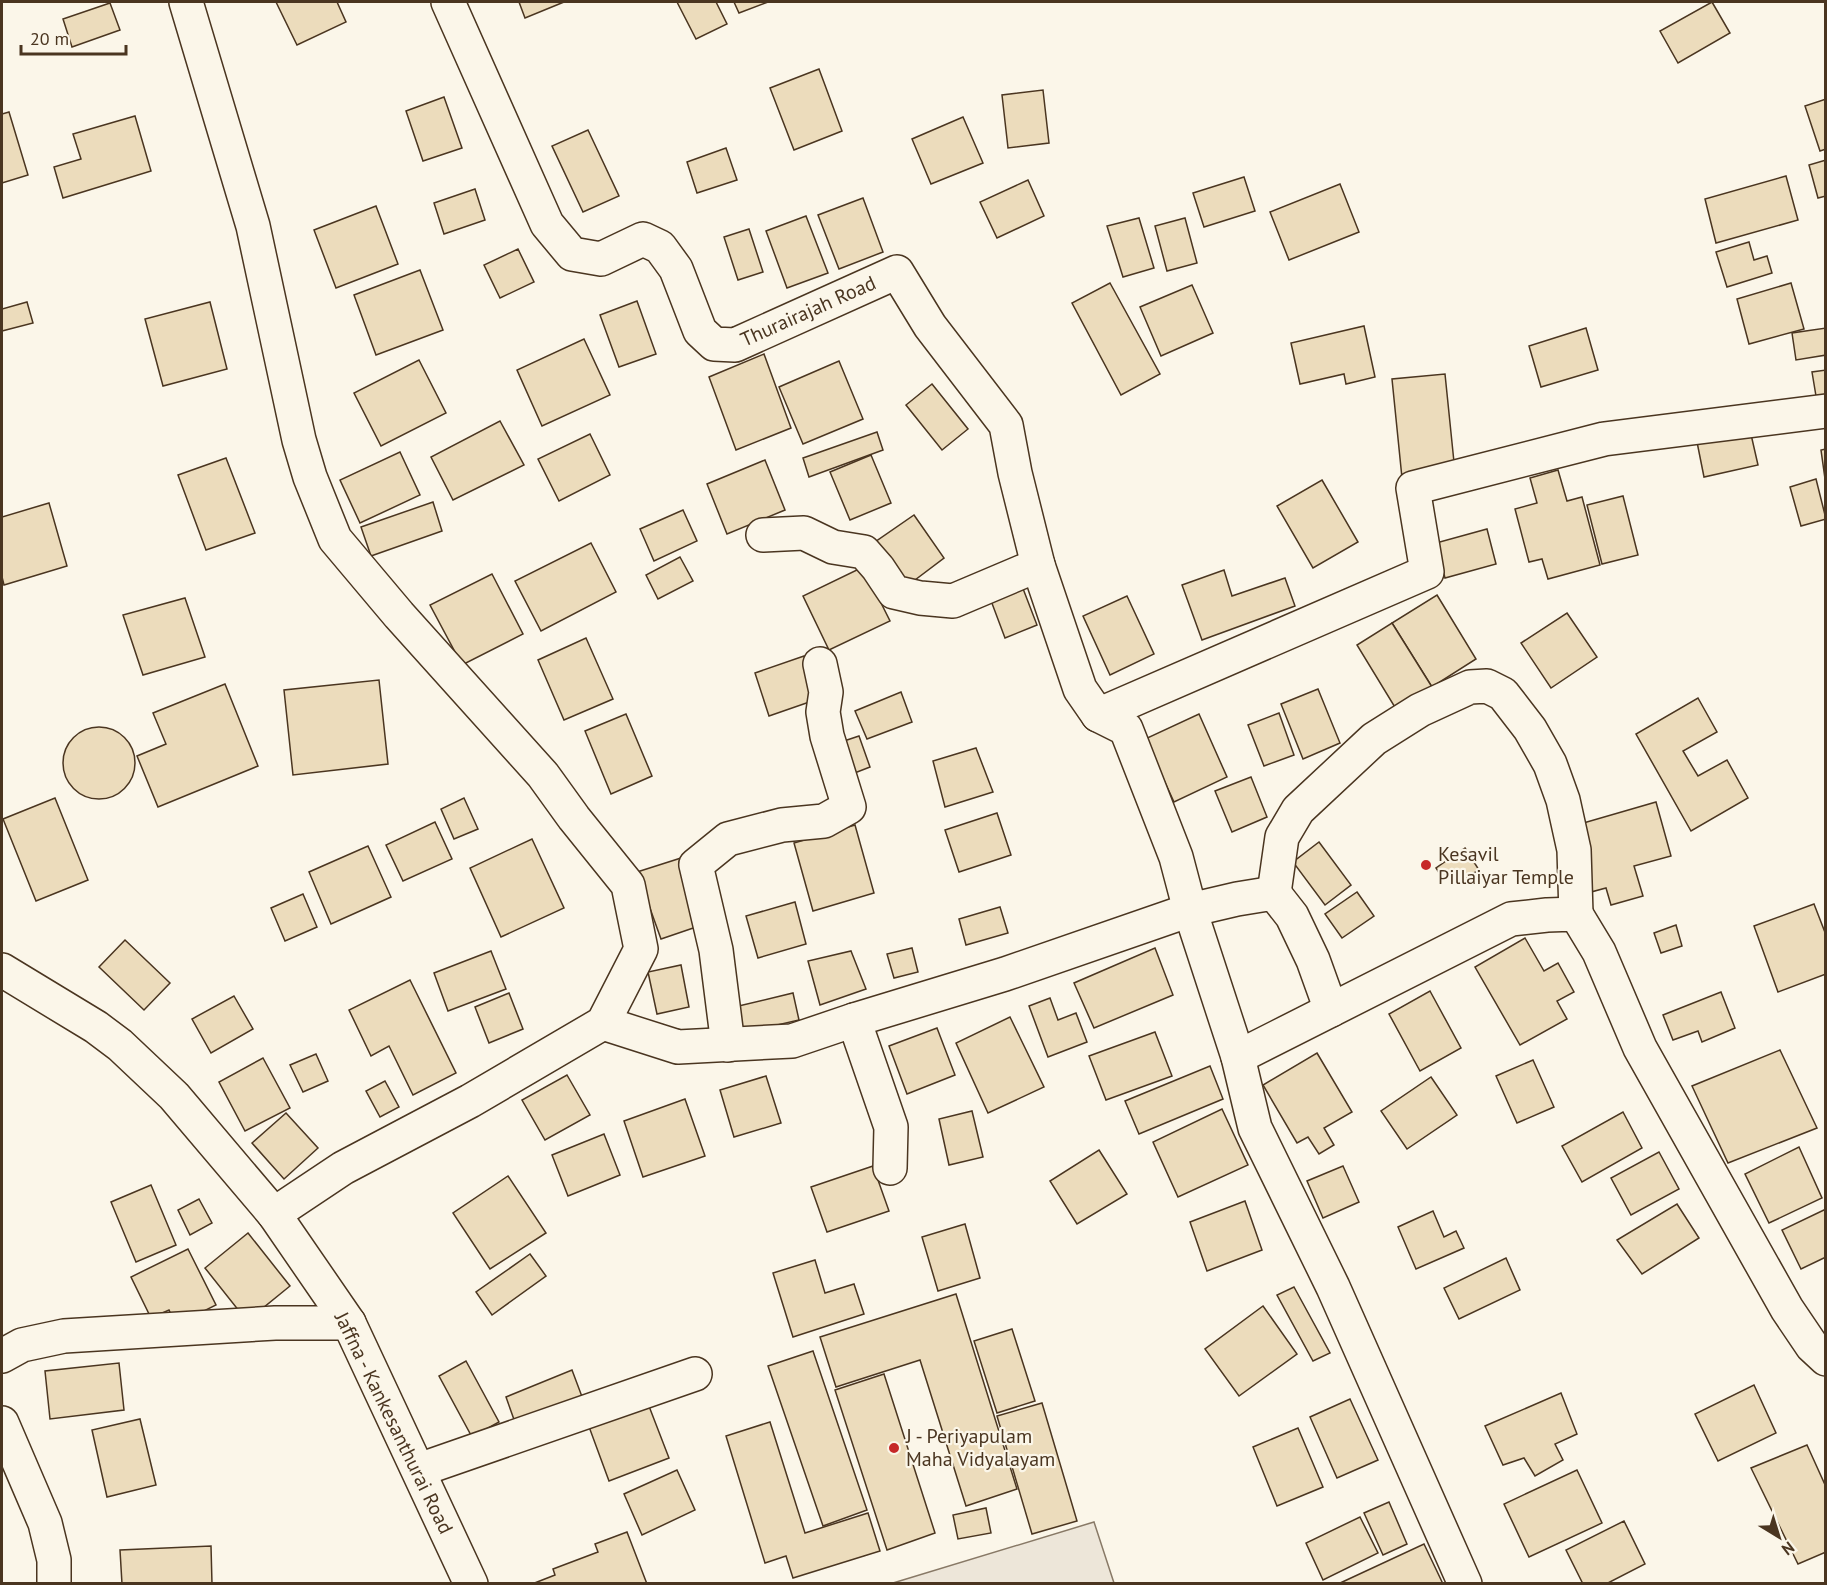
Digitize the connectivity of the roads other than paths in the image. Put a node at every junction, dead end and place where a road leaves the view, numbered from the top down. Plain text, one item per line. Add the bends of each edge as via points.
1 (186, 2) edge
2 (448, 2) edge
3 (1826, 411) edge
4 (763, 535) dead end
5 (1038, 566) junction
6 (820, 664) dead end
7 (1098, 715) junction
8 (1274, 893) junction
9 (1190, 910) junction
10 (1576, 914) junction
11 (2, 970) edge
12 (1331, 1010) junction
13 (854, 1020) junction
14 (603, 1023) junction
15 (728, 1045) junction
16 (1238, 1057) junction
17 (890, 1168) dead end
18 (274, 1214) junction
19 (349, 1323) junction
20 (2, 1356) edge
21 (1826, 1359) edge
22 (695, 1374) dead end
23 (2, 1423) edge
24 (419, 1470) junction
25 (54, 1584) edge
26 (471, 1584) edge
27 (1465, 1584) edge

1 - 14 street via 253,226 299,440 335,539 543,775 628,885 642,949
2 - 5 street, Thurairajah Road via 547,224 572,254 601,260 643,239 660,247 676,269 700,331 714,344 735,345 897,272 930,326 1006,424
3 - 7 street via 1604,439 1413,488 1427,572
4 - 5 street via 804,533 833,547 864,552 894,592 920,598 953,601
5 - 7 street, Thurairajah Road via 1080,689
6 - 15 street via 826,692 826,728 849,807 824,821 782,825 728,839 696,866 716,950
7 - 9 street via 1126,729 1176,857
8 - 9 street
8 - 10 street via 1282,837 1298,810 1374,739 1470,687 1487,686 1503,694 1550,764 1574,850
8 - 12 street via 1292,916
9 - 13 street via 1005,974
9 - 16 street
10 - 12 street via 1511,919
10 - 21 street via 1599,952 1640,1048 1787,1310
11 - 18 street, Jaffna - Kankesanthurai Road via 120,1045 174,1096
12 - 16 street
13 - 15 street via 792,1041
13 - 17 street via 891,1127
14 - 15 street via 678,1047
14 - 18 street via 470,1101 343,1168
16 - 27 street via 1256,1128 1333,1287
18 - 19 street, Jaffna - Kankesanthurai Road
19 - 20 street via 275,1323 64,1336 22,1345
19 - 24 street, Jaffna - Kankesanthurai Road
22 - 24 street
23 - 25 street via 45,1523 54,1560
24 - 26 street, Jaffna - Kankesanthurai Road

